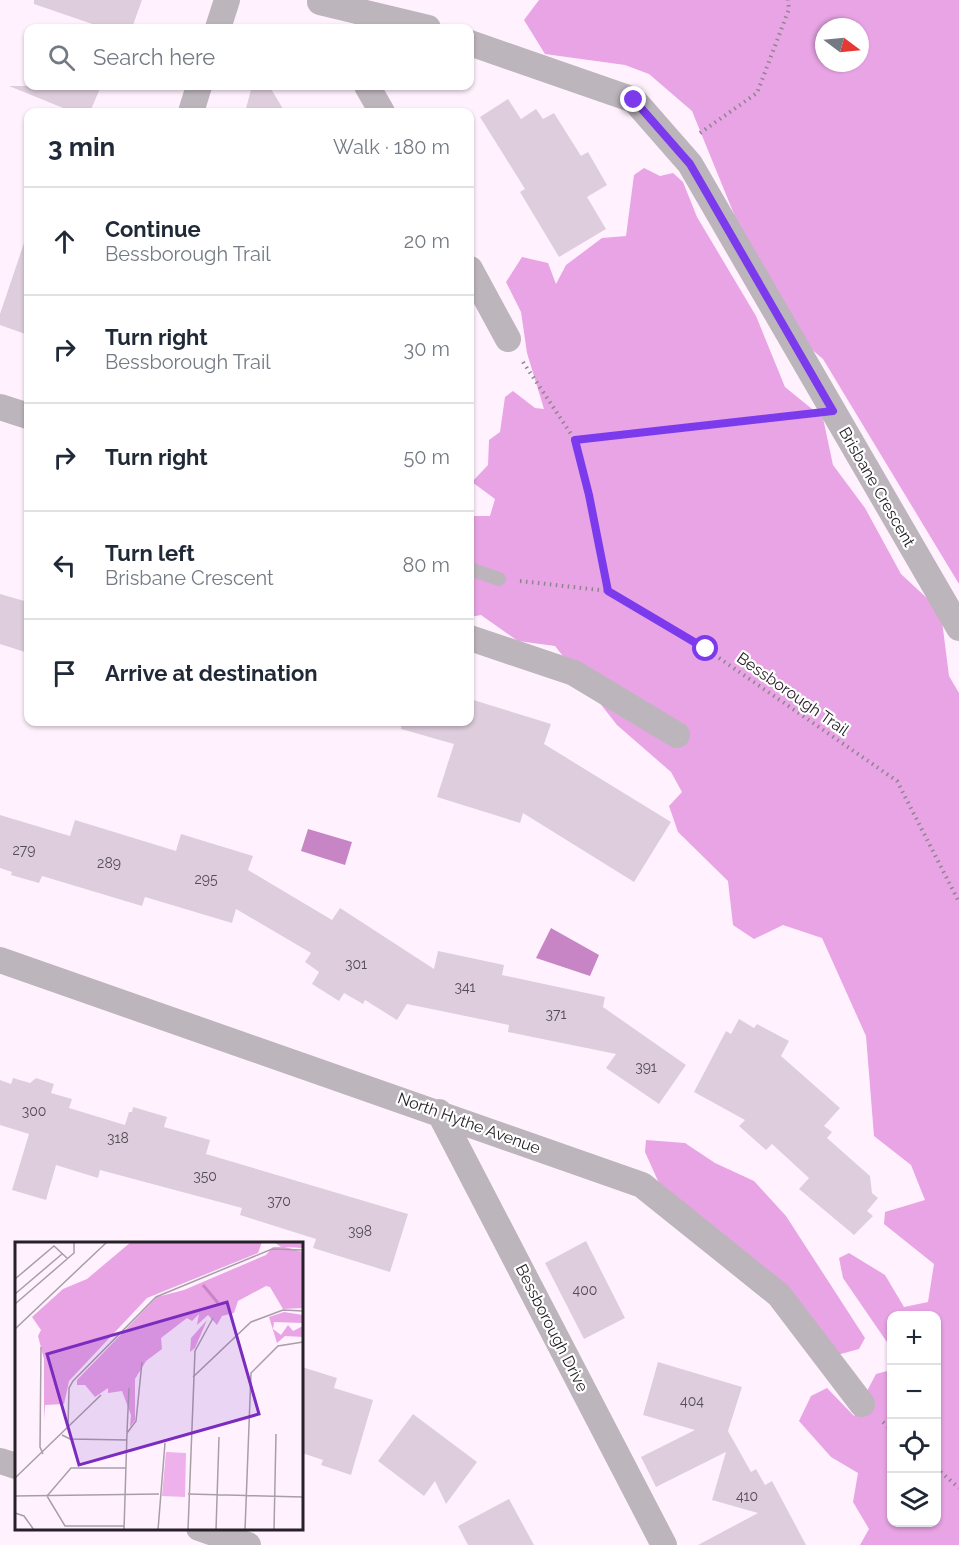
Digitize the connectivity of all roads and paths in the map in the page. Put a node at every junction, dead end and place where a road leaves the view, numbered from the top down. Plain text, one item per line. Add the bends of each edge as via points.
1 (227, 0) edge
2 (788, 0) edge
3 (320, 1) edge
4 (219, 24) edge
5 (333, 24) edge
6 (412, 24) edge
7 (474, 44) edge
8 (198, 90) edge
9 (369, 90) edge
10 (192, 108) edge
11 (380, 108) edge
12 (677, 148) junction
13 (474, 276) edge
14 (508, 339) joint
15 (0, 407) edge
16 (833, 411) junction
17 (24, 415) edge
18 (575, 440) junction
19 (474, 570) edge
20 (499, 579) joint
21 (608, 591) junction
22 (959, 628) edge
23 (474, 639) edge
24 (677, 735) dead end
25 (959, 902) edge
26 (0, 960) edge
27 (439, 1112) junction
28 (862, 1404) dead end
29 (0, 1461) edge
30 (15, 1466) edge
31 (941, 1472) edge
32 (959, 1488) edge
33 (205, 1530) edge
34 (248, 1545) edge
35 (664, 1545) edge

1 - 4 street
2 - 12 path via 789,9 757,93
3 - 5 street
3 - 6 street
7 - 12 street, Brisbane Crescent via 634,100
8 - 10 street
9 - 11 street
12 - 16 street, Brisbane Crescent via 690,164
13 - 14 street
14 - 18 path
15 - 17 street
16 - 18 path
16 - 22 street, Brisbane Crescent
18 - 21 path
19 - 20 lane
20 - 21 path
21 - 25 path, Bessborough Trail via 706,649 897,780
23 - 24 street via 574,673
26 - 27 street, North Hythe Avenue
27 - 28 street, North Hythe Avenue via 642,1185 779,1295
27 - 35 street, Bessborough Drive
29 - 30 street
31 - 32 path
33 - 34 street

